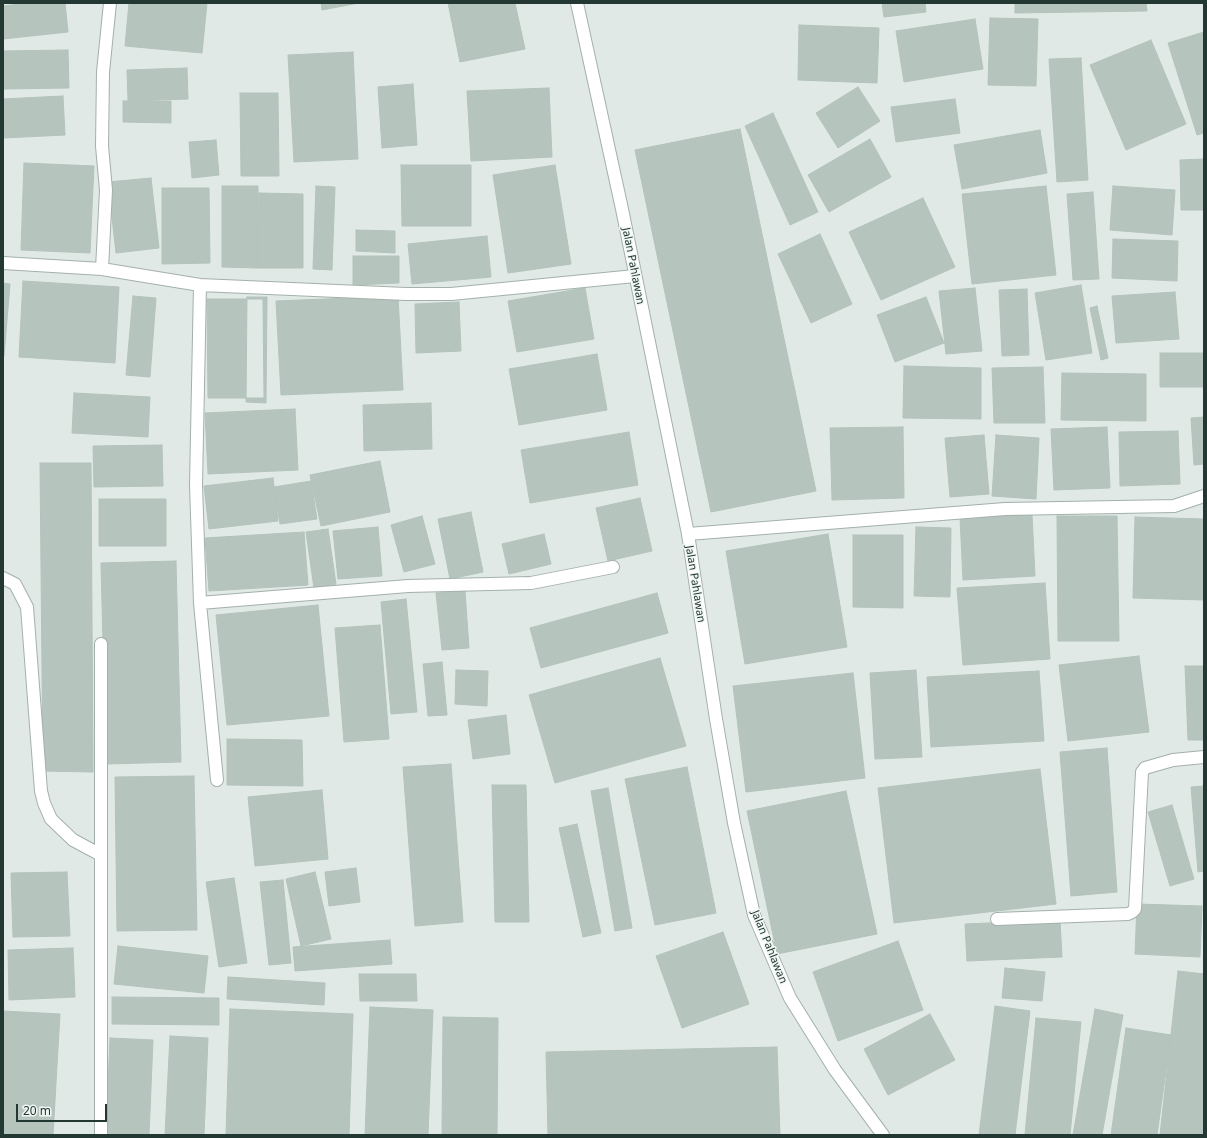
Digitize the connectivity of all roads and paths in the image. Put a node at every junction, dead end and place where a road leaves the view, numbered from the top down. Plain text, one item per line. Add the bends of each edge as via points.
1 (110, 3) edge
2 (577, 3) edge
3 (3, 262) edge
4 (102, 269) junction
5 (635, 276) junction
6 (200, 285) junction
7 (1204, 496) edge
8 (688, 534) junction
9 (614, 567) dead end
10 (3, 578) edge
11 (200, 603) junction
12 (101, 644) dead end
13 (1204, 757) edge
14 (217, 780) dead end
15 (101, 855) junction
16 (997, 919) dead end
17 (102, 1135) edge
18 (883, 1135) edge

1 - 4 street via 103,72 102,146 106,190
2 - 5 street, Jalan Pahlawan
3 - 4 street
4 - 6 street
5 - 6 street via 451,294
5 - 8 street, Jalan Pahlawan
6 - 11 street via 196,485
7 - 8 street via 1174,506 1005,509
8 - 18 street, Jalan Pahlawan via 734,823 754,915 790,998 835,1070
9 - 11 street via 531,584 408,586
10 - 15 street via 15,584 27,607 44,803 51,818 73,840
11 - 14 street
12 - 15 street
13 - 16 street via 1173,760 1145,768 1142,772 1135,909 1132,912
15 - 17 street

